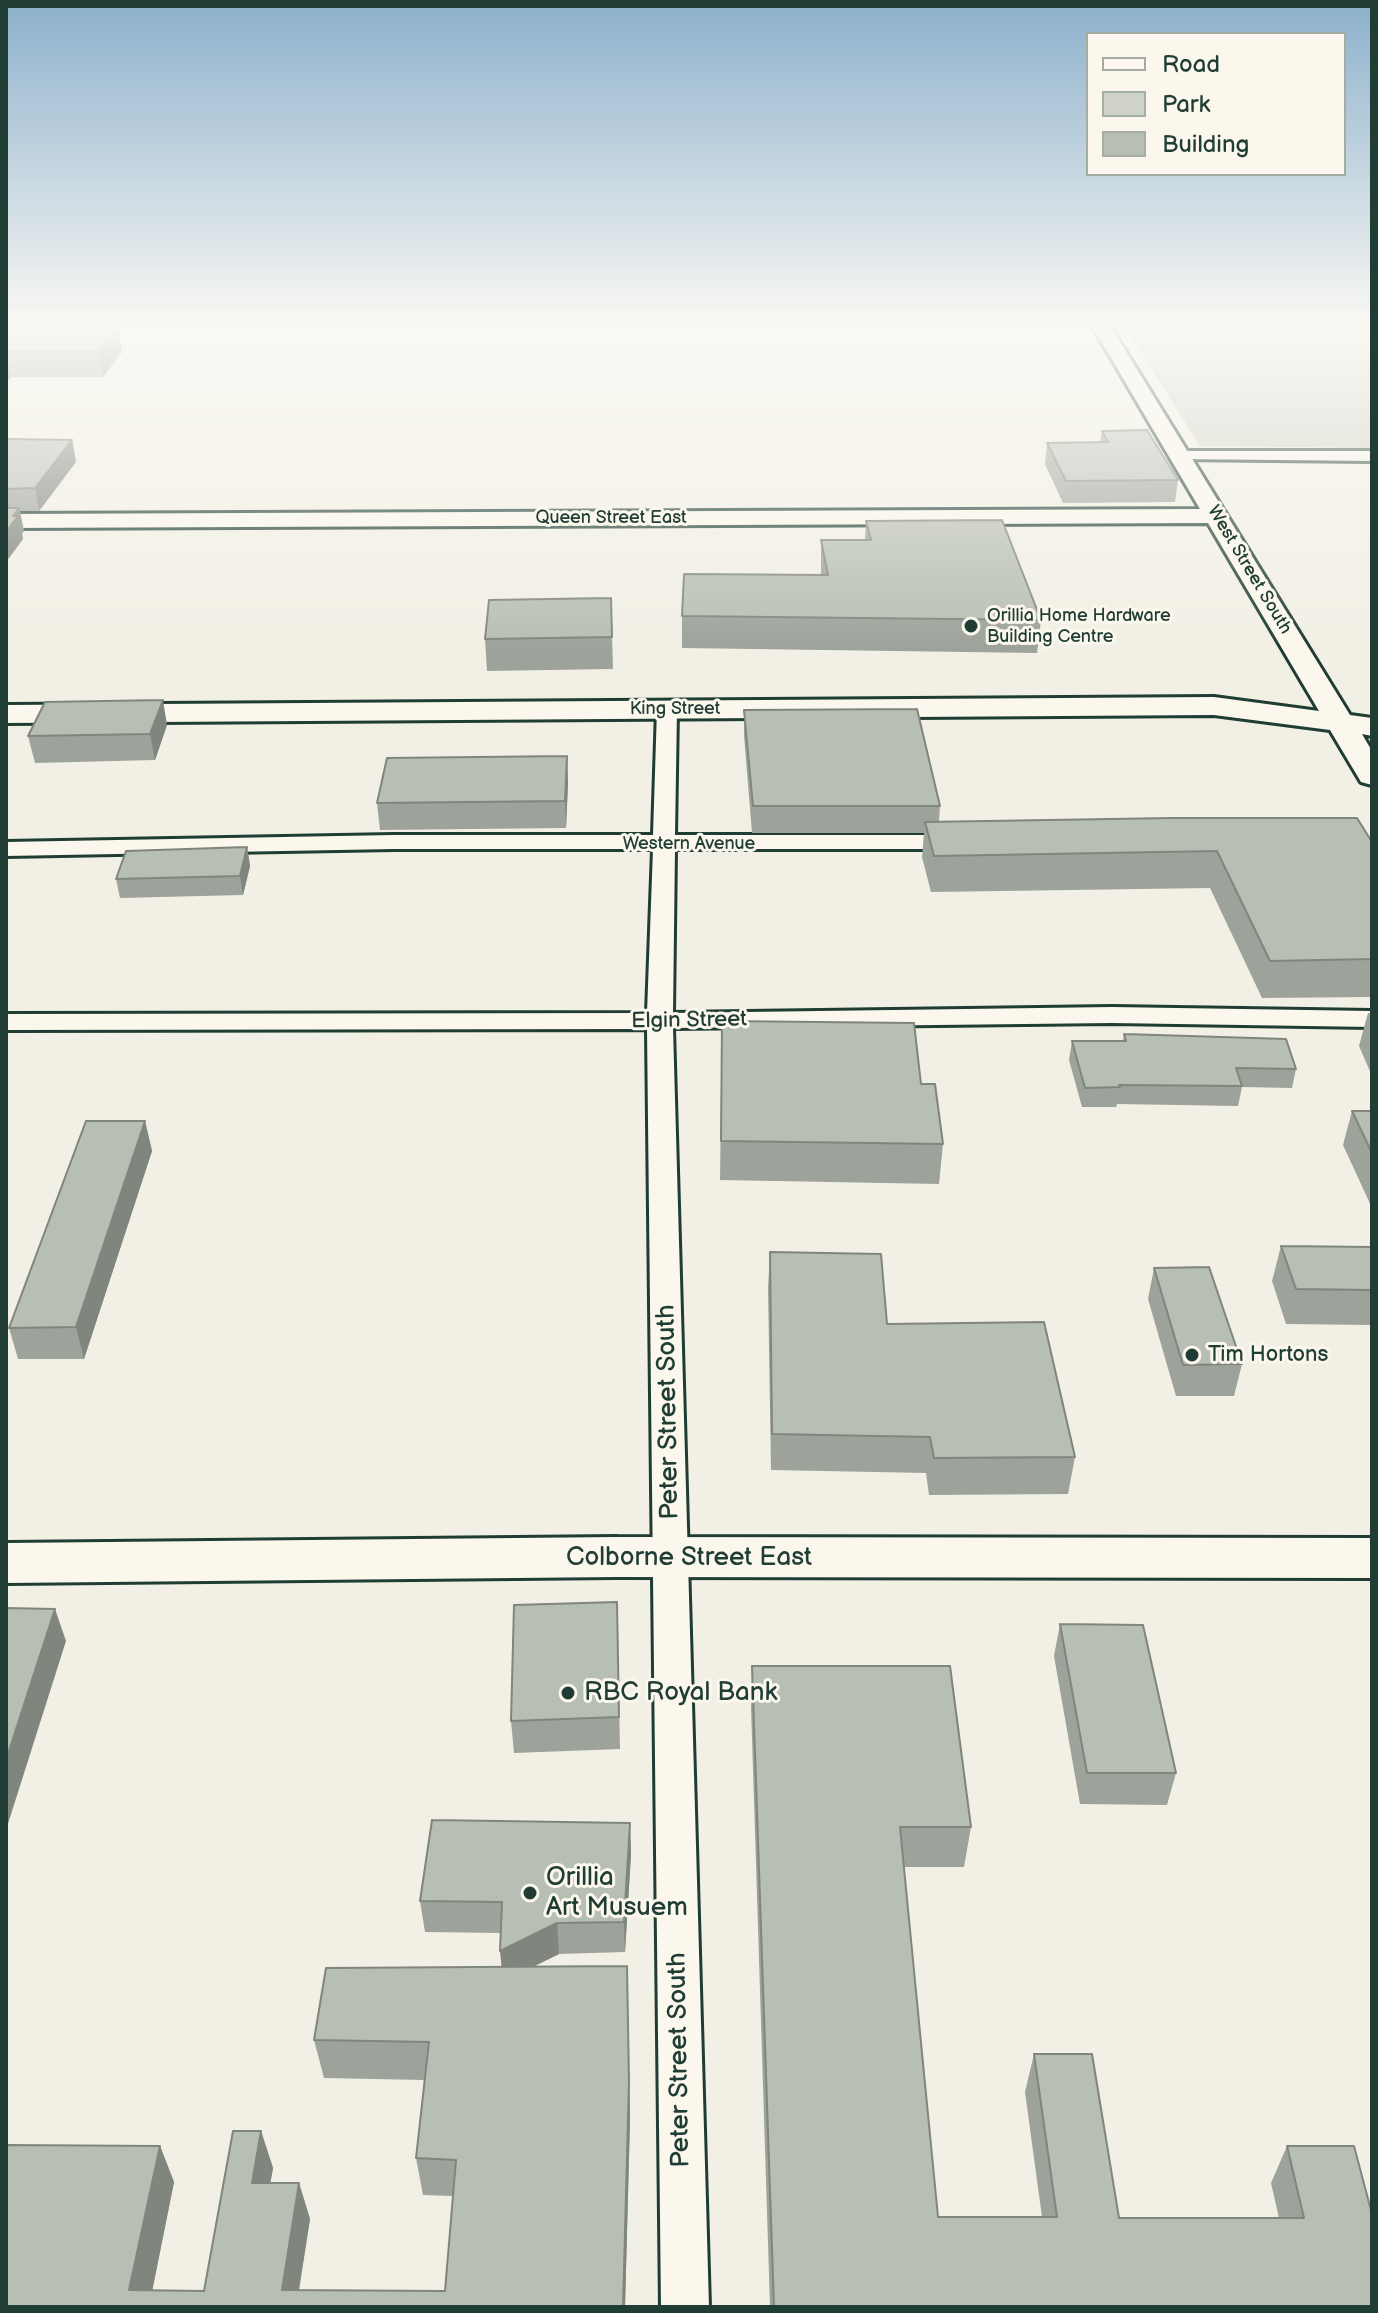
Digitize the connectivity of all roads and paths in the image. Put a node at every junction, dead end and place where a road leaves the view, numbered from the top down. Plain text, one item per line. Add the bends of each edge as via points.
1 (1165, 432) edge
2 (1180, 456) junction
3 (1372, 456) edge
4 (1216, 516) junction
5 (6, 521) edge
6 (667, 709) junction
7 (6, 714) edge
8 (1342, 724) junction
9 (1372, 727) edge
10 (1372, 776) edge
11 (986, 842) edge
12 (666, 844) junction
13 (6, 849) edge
14 (1372, 1019) edge
15 (660, 1021) junction
16 (6, 1022) edge
17 (672, 1558) junction
18 (1372, 1558) edge
19 (6, 1563) edge
20 (685, 2307) edge

1 - 2 street, West Street South
2 - 3 street
2 - 4 street, West Street South
4 - 5 street, Queen Street East
4 - 8 street, West Street South
6 - 7 street, King Street
6 - 8 street, King Street via 1214,706
6 - 12 street, Peter Street South
8 - 9 street, King Street
8 - 10 street, West Street South
11 - 12 street, Western Avenue
12 - 13 street, Western Avenue via 394,842
12 - 15 street, Peter Street South
14 - 15 street, Elgin Street via 1112,1015
15 - 16 street, Elgin Street
15 - 17 street, Peter Street South
17 - 18 street, Colborne Street East
17 - 19 street, Colborne Street East
17 - 20 street, Peter Street South

